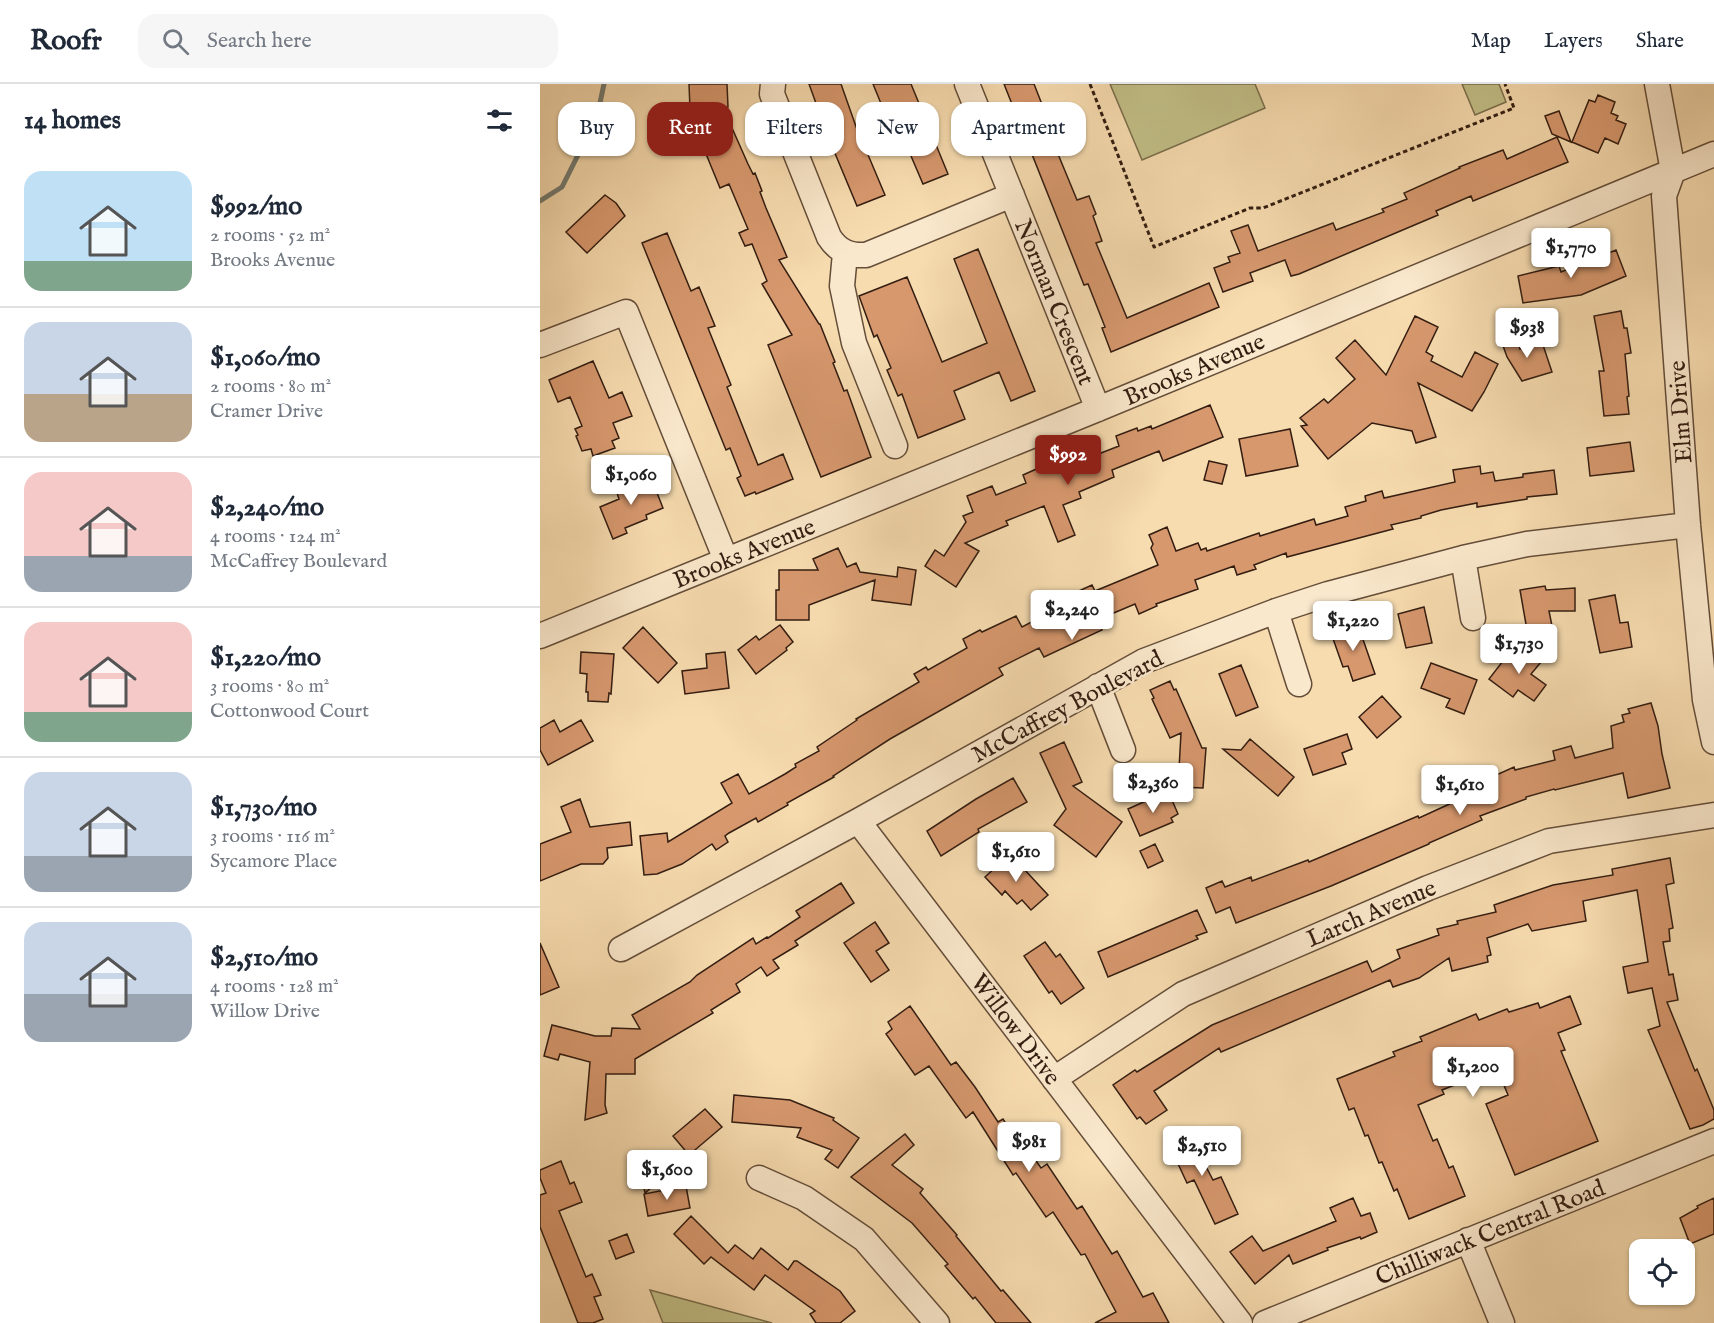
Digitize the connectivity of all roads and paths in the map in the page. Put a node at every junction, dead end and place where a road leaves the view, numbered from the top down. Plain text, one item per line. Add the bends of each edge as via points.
1 (773, 84) edge
2 (967, 84) edge
3 (1090, 84) edge
4 (1505, 84) edge
5 (1657, 84) edge
6 (1714, 154) edge
7 (1673, 171) junction
8 (1012, 195) junction
9 (845, 253) junction
10 (540, 345) edge
11 (1098, 409) junction
12 (895, 446) dead end
13 (1688, 525) junction
14 (1462, 558) junction
15 (726, 560) junction
16 (1276, 611) junction
17 (1473, 618) dead end
18 (540, 636) edge
19 (1299, 684) dead end
20 (1098, 686) junction
21 (1710, 698) edge
22 (1714, 742) edge
23 (1123, 750) dead end
24 (1714, 815) edge
25 (858, 821) junction
26 (621, 949) dead end
27 (1054, 1079) junction
28 (1714, 1141) edge
29 (759, 1178) dead end
30 (1468, 1240) junction
31 (937, 1323) edge
32 (1240, 1323) edge
33 (1265, 1323) edge
34 (1502, 1323) edge

1 - 9 street via 772,94 829,237
2 - 8 street, Norman Crescent
3 - 4 path via 1155,247 1514,108
5 - 7 street, Elm Drive
6 - 7 street, Brooks Avenue
7 - 11 street, Brooks Avenue
7 - 13 street, Elm Drive via 1664,196
8 - 9 street, Norman Crescent via 866,255
8 - 11 street, Norman Crescent
9 - 12 street via 842,286 854,343
10 - 15 street via 626,312
11 - 15 street, Brooks Avenue
13 - 14 street, McCaffrey Boulevard via 1527,544
13 - 21 street, Elm Drive
14 - 16 street, McCaffrey Boulevard
14 - 17 street
15 - 18 street, Brooks Avenue
16 - 19 street
16 - 20 street, McCaffrey Boulevard via 1144,661
20 - 23 street
20 - 25 street, McCaffrey Boulevard
21 - 22 street, Elm Drive
24 - 27 street, Larch Avenue via 1549,840 1428,888 1183,994
25 - 26 street, McCaffrey Boulevard
25 - 27 street, Willow Drive
27 - 32 street, Willow Drive
28 - 30 street, Chilliwack Central Road
29 - 31 street via 804,1198 864,1239
30 - 33 street, Chilliwack Central Road
30 - 34 street

